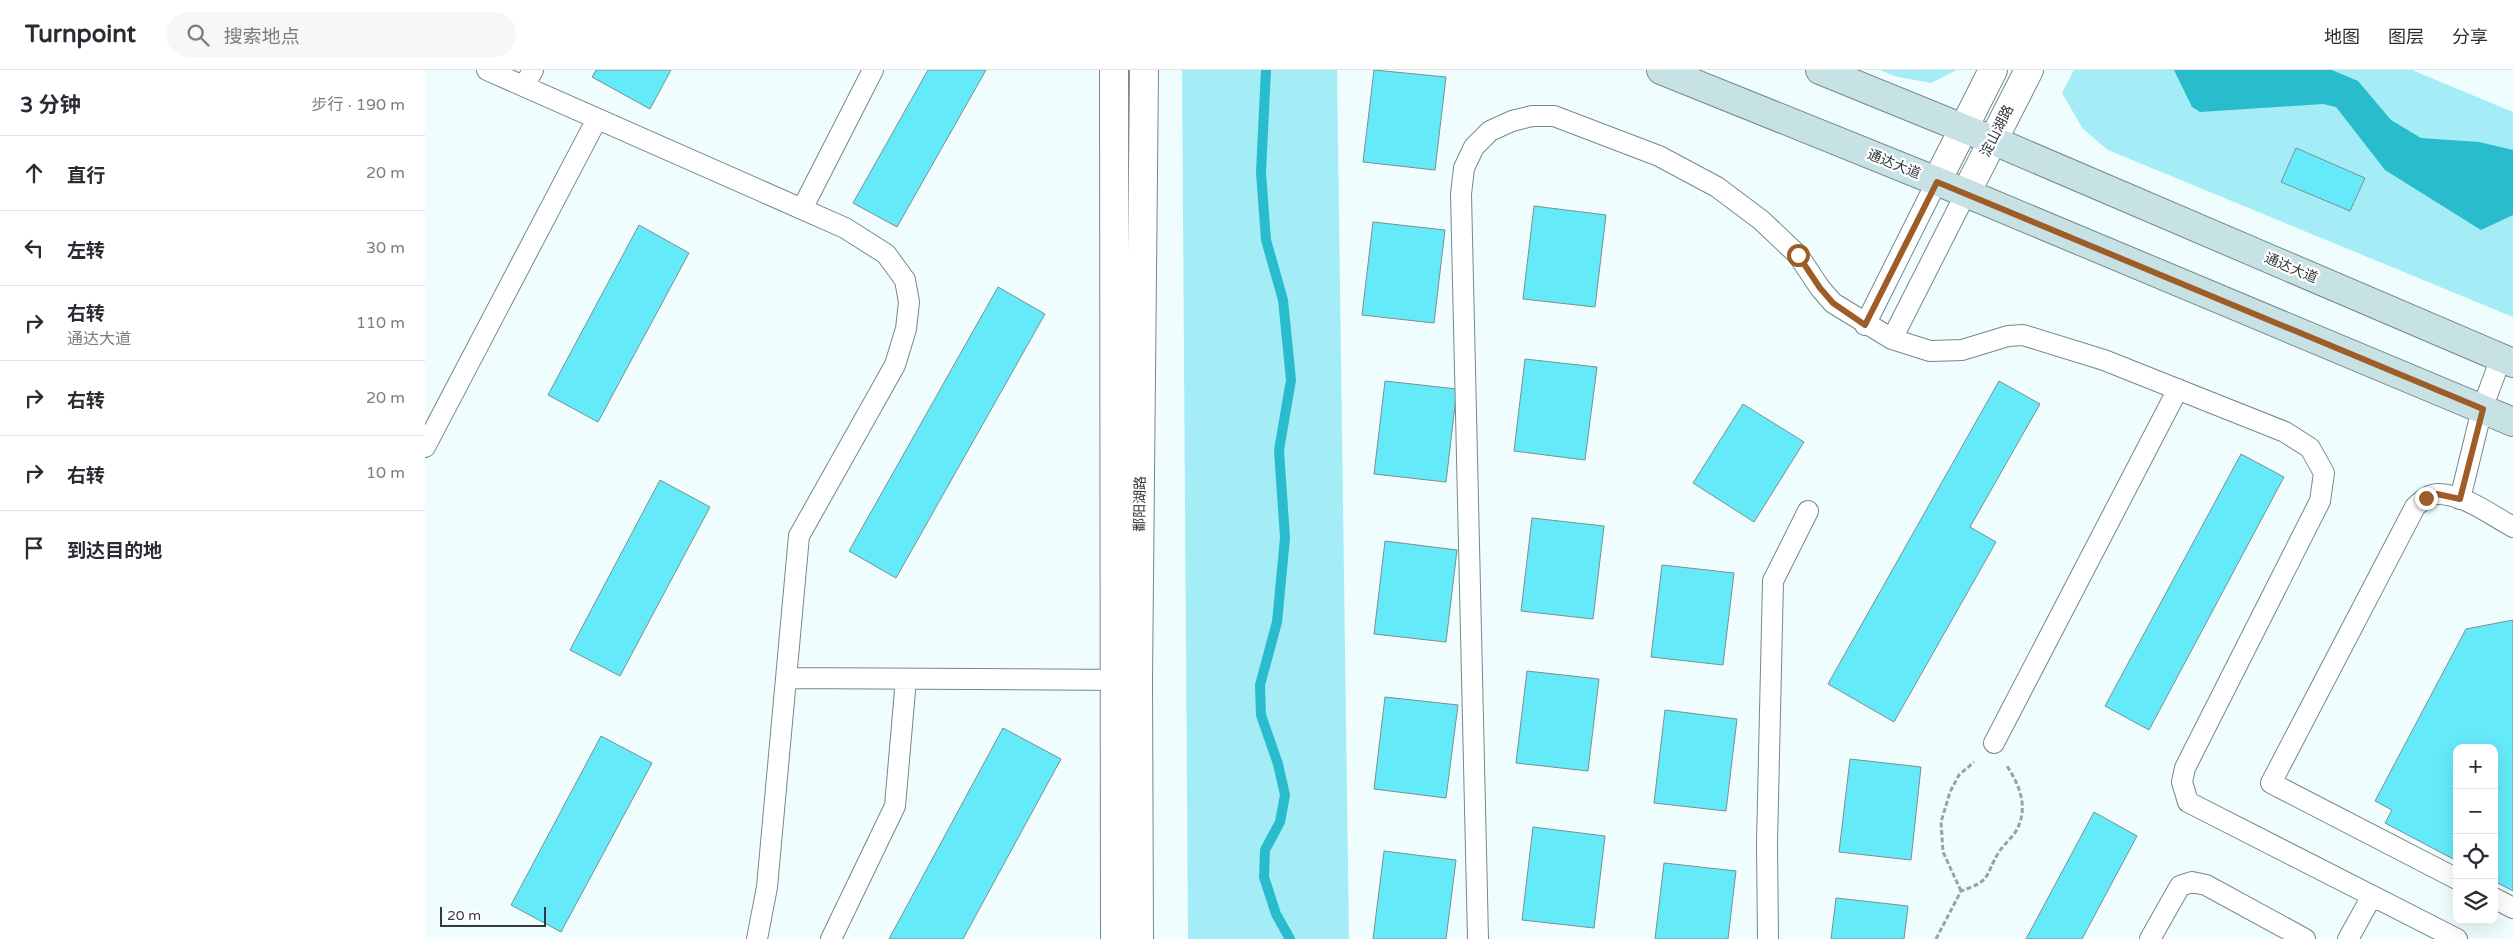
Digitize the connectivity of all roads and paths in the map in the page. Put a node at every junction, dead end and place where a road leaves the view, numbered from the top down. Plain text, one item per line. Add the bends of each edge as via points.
1 (487, 70) edge
2 (873, 70) edge
3 (1114, 70) edge
4 (1144, 70) edge
5 (1661, 70) edge
6 (1820, 70) edge
7 (1993, 70) edge
8 (2029, 70) edge
9 (529, 78) edge
10 (597, 119) junction
11 (1963, 128) junction
12 (1992, 140) junction
13 (1937, 182) junction
14 (1966, 193) junction
15 (802, 209) junction
16 (1865, 325) junction
17 (1891, 339) junction
18 (2507, 361) edge
19 (2178, 389) junction
20 (2483, 409) junction
21 (2513, 422) edge
22 (425, 447) edge
23 (2460, 499) junction
24 (1808, 511) dead end
25 (2513, 526) edge
26 (786, 678) junction
27 (906, 679) junction
28 (1126, 680) junction
29 (1994, 743) junction
30 (2453, 877) edge
31 (1961, 891) junction
32 (2372, 896) junction
33 (2498, 900) edge
34 (2513, 908) edge
35 (757, 939) edge
36 (831, 939) edge
37 (1115, 939) edge
38 (1139, 939) edge
39 (1477, 939) edge
40 (1768, 939) edge
41 (1936, 939) edge
42 (2151, 939) edge
43 (2305, 939) edge
44 (2348, 939) edge
45 (2457, 939) edge

1 - 9 lane
2 - 15 lane
3 - 28 street, 鄱阳湖路
4 - 28 street, 鄱阳湖路
5 - 13 main road, 通达大道
6 - 11 main road, 通达大道
7 - 11 street
8 - 12 street, 淀山湖路
9 - 10 lane
10 - 15 lane
10 - 22 lane
11 - 12 main road, 通达大道
11 - 13 street
12 - 14 street, 淀山湖路
12 - 18 main road, 通达大道
13 - 14 main road, 通达大道
13 - 16 lane
14 - 17 lane
14 - 20 main road, 通达大道
15 - 26 lane via 845,228 886,254 905,280 909,302 895,365 799,536
16 - 17 lane
16 - 39 lane via 1833,303 1798,255 1761,220 1717,187 1659,156 1554,116 1532,116 1512,121 1490,132 1474,147 1464,168 1461,194
17 - 19 lane via 1930,350 1962,350 2008,336 2023,335 2104,360
18 - 20 lane
19 - 29 lane
19 - 32 lane via 2285,432 2310,448 2324,473 2320,501 2185,768 2182,782 2188,802
20 - 21 main road, 通达大道
20 - 23 lane
23 - 25 lane
23 - 30 lane via 2437,494 2415,507 2271,783
24 - 40 lane via 1773,582
26 - 27 lane
26 - 35 lane via 767,887
27 - 28 lane
27 - 36 lane via 895,806
28 - 37 street, 鄱阳湖路
28 - 38 street, 鄱阳湖路
29 - 31 path via 1959,775 1941,822 1943,852
29 - 31 path via 2020,787 2023,812 2016,831 1999,852 1989,876
31 - 41 path
32 - 44 lane
32 - 45 lane
33 - 34 lane
42 - 43 lane via 2180,886 2192,882 2206,885

